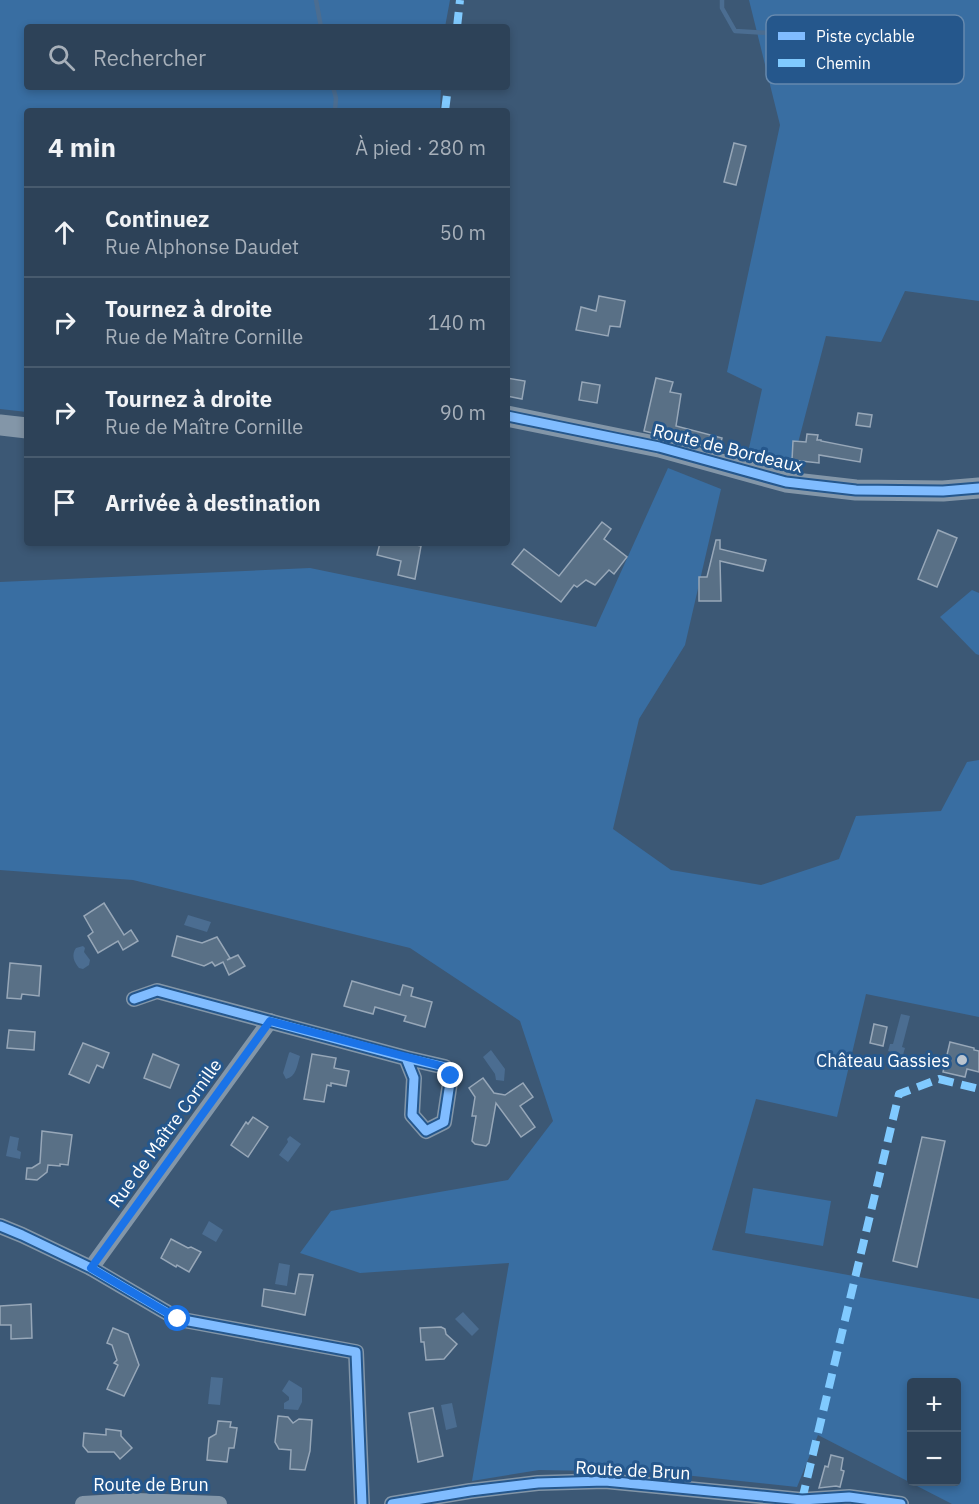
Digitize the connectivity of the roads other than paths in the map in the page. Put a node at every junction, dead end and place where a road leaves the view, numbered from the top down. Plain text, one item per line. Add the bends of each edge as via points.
1 (510, 417) edge
2 (0, 425) edge
3 (24, 428) edge
4 (979, 488) edge
5 (134, 999) dead end
6 (270, 1021) junction
7 (406, 1058) dead end
8 (0, 1226) edge
9 (91, 1268) junction
10 (801, 1502) edge
11 (82, 1504) edge
12 (219, 1504) edge
13 (362, 1504) edge
14 (392, 1504) edge
15 (901, 1504) edge

1 - 4 street, Route de Bordeaux via 659,447 786,482 856,490
2 - 3 street
5 - 6 street via 157,991
6 - 7 street
6 - 9 street, Rue de Maître Cornille
8 - 9 street
9 - 13 street via 178,1319 356,1352
10 - 14 street, Route de Brun via 605,1481 538,1483
10 - 15 street, Route de Brun via 849,1497
11 - 12 street, Route de Brun

